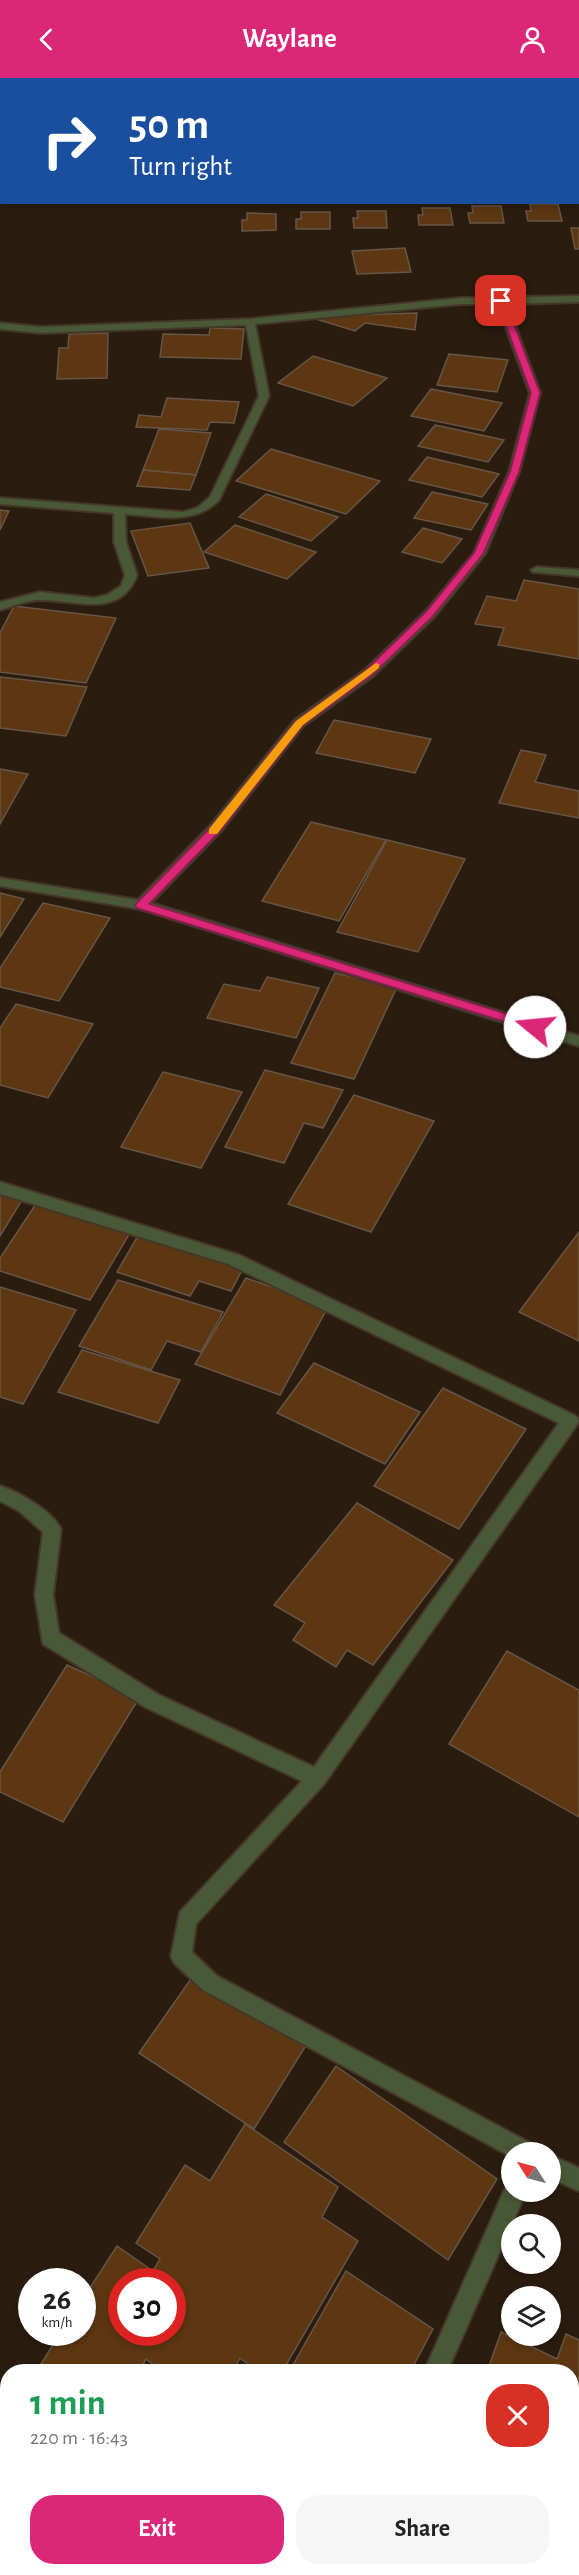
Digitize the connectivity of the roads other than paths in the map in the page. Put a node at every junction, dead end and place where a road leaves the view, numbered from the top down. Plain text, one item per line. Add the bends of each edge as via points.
1 (579, 299) edge
2 (501, 301) junction
3 (250, 322) junction
4 (0, 326) edge
5 (0, 501) edge
6 (119, 509) junction
7 (537, 570) dead end
8 (579, 573) edge
9 (0, 606) edge
10 (0, 882) edge
11 (141, 905) junction
12 (579, 1041) edge
13 (0, 1188) edge
14 (574, 1416) edge
15 (0, 1494) edge
16 (317, 1778) junction
17 (505, 2142) edge
18 (561, 2171) edge
19 (579, 2180) edge
20 (511, 2202) edge
21 (439, 2364) edge

1 - 2 street
2 - 3 street via 461,301
2 - 11 street via 536,393 514,472 479,554 430,614 369,673 299,723 216,828
3 - 4 street via 40,330
3 - 6 street via 264,396 215,498 195,513 183,515
5 - 6 street
6 - 9 street via 120,542 131,575 126,588 94,602 40,596
7 - 8 street
10 - 11 street
11 - 12 street
13 - 14 street via 233,1260
14 - 16 street
15 - 16 street via 25,1506 52,1529 44,1595 50,1638 152,1701
16 - 17 street via 187,1918 181,1956 210,1983
18 - 19 street
20 - 21 street

